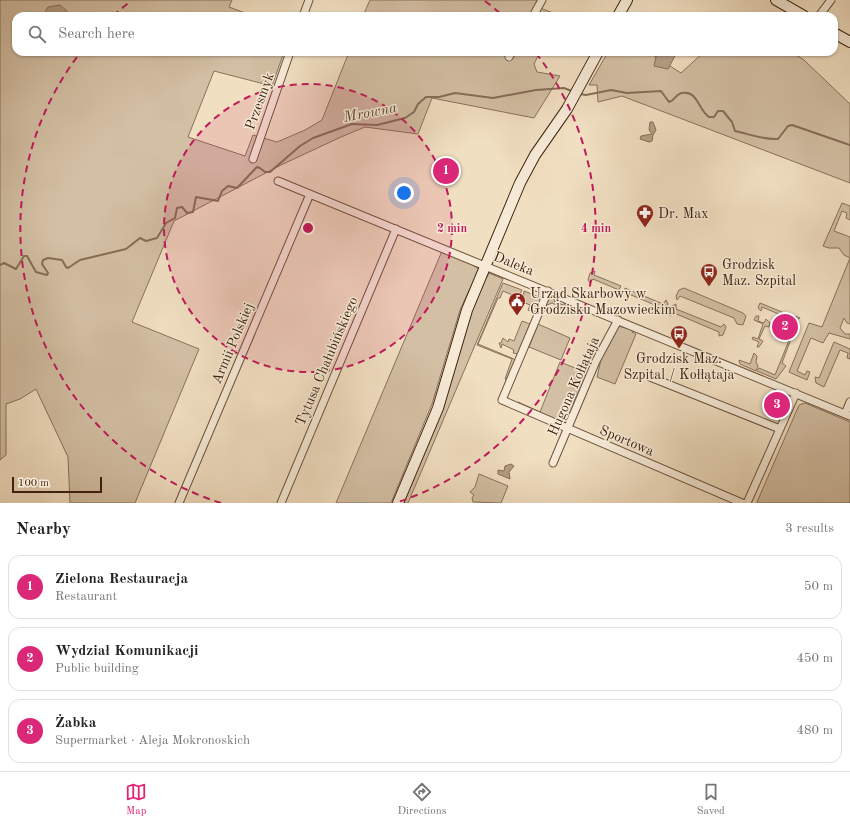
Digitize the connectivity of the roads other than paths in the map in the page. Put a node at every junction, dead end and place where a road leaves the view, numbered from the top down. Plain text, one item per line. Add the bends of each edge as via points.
1 (309, 0) edge
2 (542, 0) edge
3 (627, 0) edge
4 (776, 0) edge
5 (830, 0) edge
6 (304, 12) edge
7 (535, 12) edge
8 (620, 12) edge
9 (797, 12) edge
10 (822, 12) edge
11 (838, 35) edge
12 (850, 42) edge
13 (289, 56) edge
14 (596, 56) edge
15 (252, 158) dead end
16 (278, 181) dead end
17 (310, 194) junction
18 (396, 229) junction
19 (487, 266) junction
20 (548, 291) junction
21 (618, 320) junction
22 (650, 377) dead end
23 (796, 393) junction
24 (850, 402) edge
25 (847, 415) edge
26 (567, 429) junction
27 (780, 429) junction
28 (553, 463) dead end
29 (179, 503) edge
30 (281, 503) edge
31 (398, 503) edge
32 (742, 503) edge
33 (747, 503) edge

1 - 6 street
2 - 7 street
3 - 8 street
4 - 9 street
5 - 10 street
11 - 12 street
13 - 15 street, Przesmyk
14 - 19 street via 572,100 526,171
16 - 17 street, Daleka
17 - 18 street, Daleka
17 - 29 street, Armii Polskiej
18 - 19 street, Daleka
18 - 30 street, Tytusa Chałubińskiego
19 - 20 street, Daleka
19 - 31 street via 464,319 438,408
20 - 21 street, Daleka
20 - 26 street, Sportowa via 502,400
21 - 23 street, Daleka
21 - 26 street, Hugona Kołłątaja via 596,361
22 - 27 street
23 - 25 street, Daleka
23 - 27 street
24 - 25 street
26 - 28 street, Hugona Kołłątaja
26 - 32 street, Sportowa
27 - 33 street

